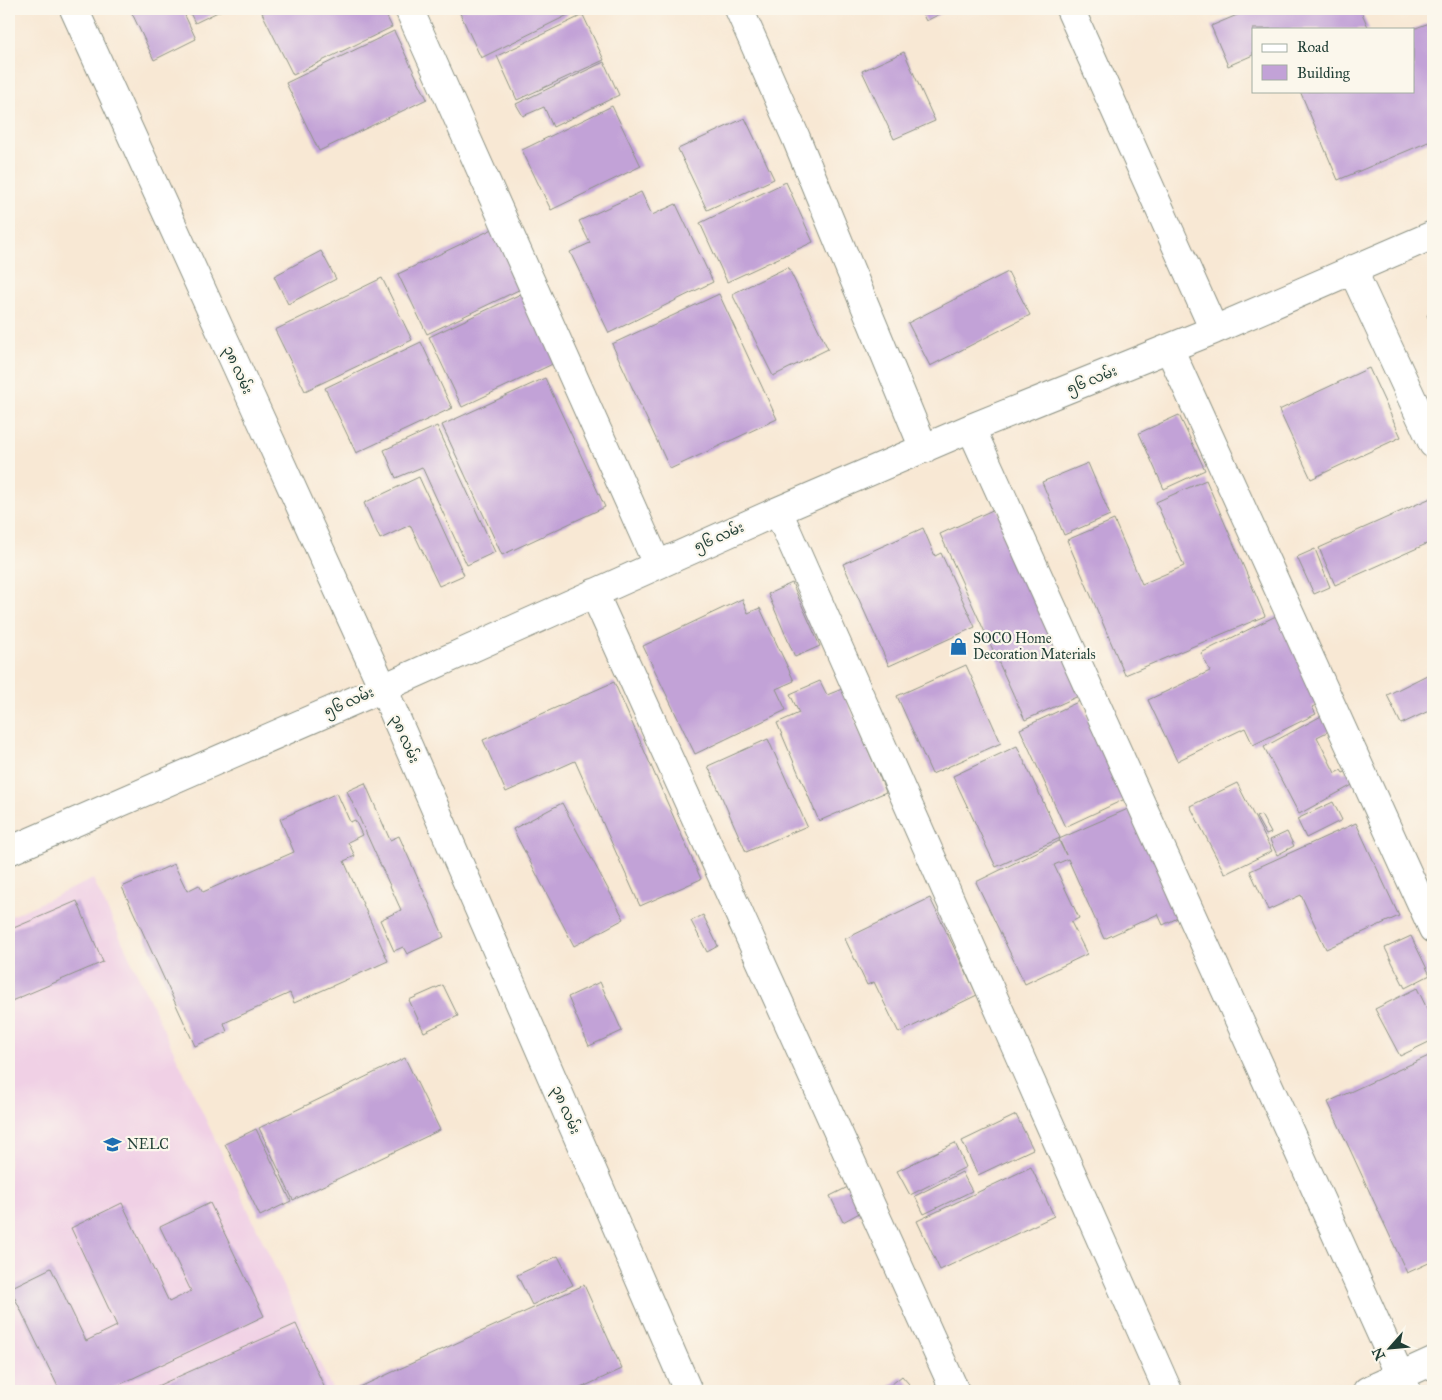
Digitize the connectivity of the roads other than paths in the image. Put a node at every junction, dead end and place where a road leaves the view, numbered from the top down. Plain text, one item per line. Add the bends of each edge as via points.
1 (74, 9) edge
2 (409, 9) edge
3 (738, 9) edge
4 (1070, 9) edge
5 (1433, 235) edge
6 (1352, 269) junction
7 (1214, 330) junction
8 (1169, 348) junction
9 (970, 428) junction
10 (1433, 444) edge
11 (924, 450) junction
12 (778, 511) junction
13 (657, 564) junction
14 (594, 593) junction
15 (383, 688) junction
16 (9, 851) edge
17 (1433, 929) edge
18 (1433, 1361) edge
19 (1404, 1384) edge
20 (688, 1391) edge
21 (955, 1391) edge
22 (1168, 1391) edge
23 (1367, 1391) edge

1 - 15 street, ၃၈ လမ်း
2 - 13 street
3 - 11 street via 796,138
4 - 7 street
5 - 6 street, ၅၆ လမ်း
6 - 7 street, ၅၆ လမ်း
6 - 10 street
7 - 8 street, ၅၆ လမ်း
8 - 9 street, ၅၆ လမ်း
8 - 17 street
9 - 11 street, ၅၆ လမ်း
9 - 19 street
11 - 12 street, ၅၆ လမ်း
12 - 13 street, ၅၆ လမ်း
12 - 22 street
13 - 14 street, ၅၆ လမ်း
14 - 15 street, ၅၆ လမ်း
14 - 21 street
15 - 16 street, ၅၆ လမ်း
15 - 20 street, ၃၈ လမ်း
18 - 19 street
19 - 23 street

